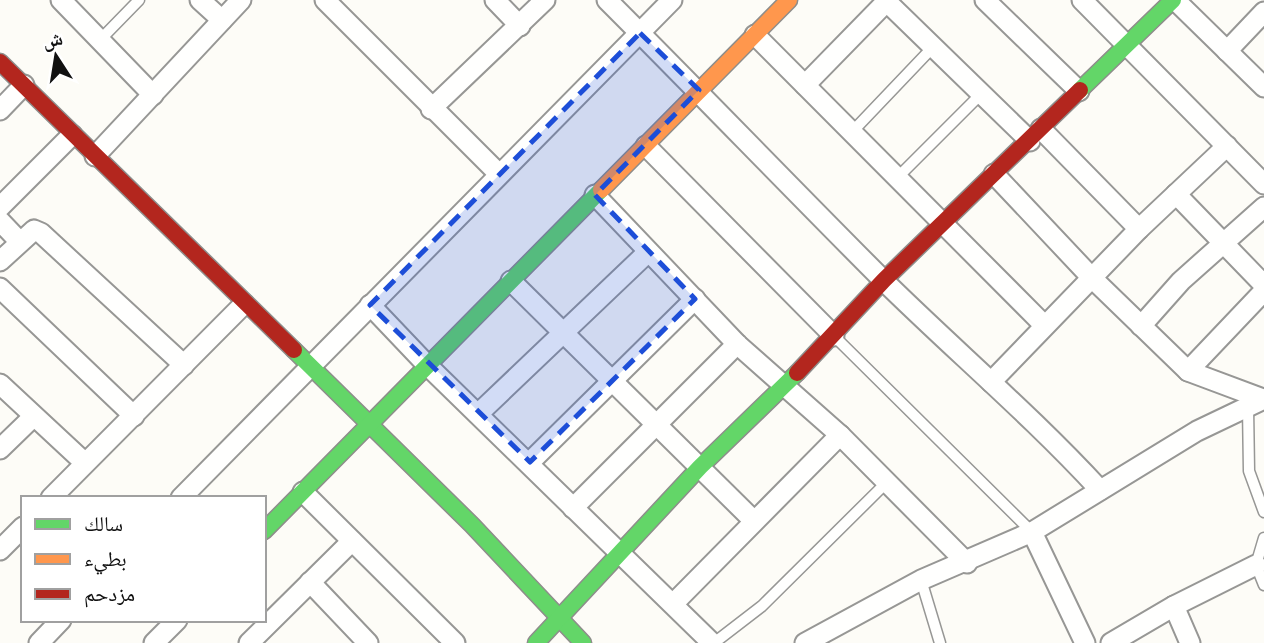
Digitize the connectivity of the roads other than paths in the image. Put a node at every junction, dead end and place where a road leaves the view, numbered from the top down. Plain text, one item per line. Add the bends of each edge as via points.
1 (61, 0) edge
2 (139, 0) edge
3 (200, 0) edge
4 (241, 0) edge
5 (495, 0) edge
6 (545, 0) edge
7 (607, 0) edge
8 (671, 0) edge
9 (789, 0) edge
10 (985, 0) edge
11 (1082, 0) edge
12 (1174, 0) edge
13 (888, 1) edge
14 (334, 3) edge
15 (1264, 12) edge
16 (222, 20) junction
17 (520, 26) junction
18 (640, 33) junction
19 (755, 35) junction
20 (100, 40) junction
21 (1127, 45) junction
22 (933, 47) junction
23 (1227, 51) junction
24 (0, 61) edge
25 (24, 85) junction
26 (805, 85) junction
27 (1264, 87) edge
28 (699, 90) junction
29 (1079, 91) junction
30 (981, 94) junction
31 (153, 95) junction
32 (431, 109) junction
33 (0, 110) edge
34 (852, 132) junction
35 (72, 135) junction
36 (1035, 135) junction
37 (646, 146) junction
38 (1227, 146) junction
39 (95, 156) junction
40 (499, 174) junction
41 (994, 174) junction
42 (897, 178) junction
43 (1264, 184) edge
44 (1176, 194) junction
45 (595, 195) junction
46 (0, 207) edge
47 (1264, 207) edge
48 (0, 221) edge
49 (942, 223) junction
50 (1139, 229) junction
51 (20, 242) junction
52 (1225, 243) junction
53 (649, 252) junction
54 (0, 261) edge
55 (1092, 278) junction
56 (884, 280) junction
57 (511, 281) junction
58 (1264, 285) edge
59 (0, 288) edge
60 (1264, 291) edge
61 (695, 299) junction
62 (244, 304) junction
63 (370, 305) junction
64 (1044, 325) junction
65 (1141, 326) junction
66 (565, 331) junction
67 (834, 336) junction
68 (737, 344) junction
69 (184, 365) junction
70 (310, 366) junction
71 (428, 366) junction
72 (1188, 370) junction
73 (612, 379) junction
74 (990, 382) junction
75 (0, 384) edge
76 (784, 387) junction
77 (1258, 401) edge
78 (478, 414) junction
79 (134, 416) junction
80 (33, 417) junction
81 (656, 425) junction
82 (368, 426) junction
83 (840, 435) junction
84 (0, 449) edge
85 (530, 462) junction
86 (85, 463) junction
87 (700, 467) junction
88 (887, 482) junction
89 (1100, 490) junction
90 (303, 492) junction
91 (53, 496) edge
92 (183, 496) edge
93 (573, 508) junction
94 (1264, 512) edge
95 (754, 521) junction
96 (21, 529) edge
97 (266, 529) edge
98 (1032, 532) junction
99 (1264, 538) edge
100 (352, 541) junction
101 (0, 548) edge
102 (621, 552) junction
103 (967, 563) junction
104 (1256, 565) junction
105 (921, 580) junction
106 (310, 582) junction
107 (1264, 585) edge
108 (673, 604) junction
109 (1174, 606) junction
110 (559, 618) junction
111 (59, 622) edge
112 (175, 622) edge
113 (258, 640) edge
114 (39, 643) edge
115 (154, 643) edge
116 (368, 643) edge
117 (455, 643) edge
118 (536, 643) edge
119 (583, 643) edge
120 (713, 643) edge
121 (805, 643) edge
122 (940, 643) edge
123 (1085, 643) edge
124 (1111, 643) edge
125 (1190, 643) edge

1 - 20 street
2 - 20 lane
3 - 16 street
4 - 16 street
5 - 17 street
6 - 17 street
7 - 18 street
8 - 18 street
9 - 19 street
10 - 29 street
11 - 21 street
12 - 21 street
12 - 23 street
13 - 22 street
13 - 26 street
14 - 32 street
15 - 23 street
16 - 31 street
17 - 32 street
18 - 28 street
18 - 40 street
19 - 26 street
19 - 28 street
20 - 31 street
21 - 29 street
21 - 38 street
22 - 30 street
22 - 34 lane
23 - 27 street
24 - 25 street
25 - 33 street
25 - 35 street
26 - 34 street
28 - 37 street
28 - 56 street
29 - 36 street
30 - 36 street
30 - 42 lane
31 - 39 street
32 - 40 street
34 - 42 street
35 - 39 street
35 - 46 street
36 - 41 street
36 - 50 street
37 - 45 street
37 - 67 street
38 - 43 street
38 - 44 street
39 - 62 street
40 - 63 street
41 - 49 street
41 - 55 street
42 - 49 street
44 - 50 street
44 - 52 street
45 - 53 street
45 - 57 street
47 - 52 street
48 - 51 street
49 - 56 street
49 - 64 street
50 - 55 street
51 - 54 street
51 - 69 street via 34,230 41,233
52 - 58 street
52 - 65 street via 1181,281
53 - 61 street
53 - 66 street
55 - 64 street
55 - 65 street
56 - 67 street
56 - 74 street
57 - 66 street
57 - 71 street
59 - 79 street
60 - 72 street
61 - 68 street
61 - 73 street
62 - 69 street
62 - 70 street
63 - 70 street
63 - 71 street
64 - 74 street
65 - 72 street
66 - 73 street
66 - 78 street
67 - 76 street
67 - 98 lane
68 - 76 street
68 - 81 street
69 - 79 street
70 - 82 street
70 - 92 street
71 - 78 street
71 - 82 street
72 - 77 street
73 - 81 street
73 - 85 street
74 - 89 street via 1049,434
75 - 80 street
76 - 83 street
76 - 87 street
77 - 89 street via 1196,431
77 - 94 lane via 1250,471
78 - 85 street
79 - 86 street
80 - 84 street
80 - 86 street
81 - 87 street
81 - 93 street
82 - 90 street
82 - 110 street via 472,525
83 - 88 street
83 - 95 street
85 - 93 street
86 - 91 street
87 - 95 street
87 - 102 street
88 - 103 street
88 - 120 lane via 770,598
89 - 98 street
90 - 97 street
90 - 100 street
93 - 102 street
95 - 108 street
96 - 101 street
98 - 103 street
98 - 123 street
99 - 104 lane
100 - 106 street
100 - 117 street
102 - 108 street
102 - 110 street
103 - 105 street
104 - 107 lane
104 - 109 street
105 - 121 street
105 - 122 lane
106 - 113 street
106 - 116 street
108 - 120 street
109 - 124 street
109 - 125 street
110 - 118 street
110 - 119 street
111 - 114 street
112 - 115 street

